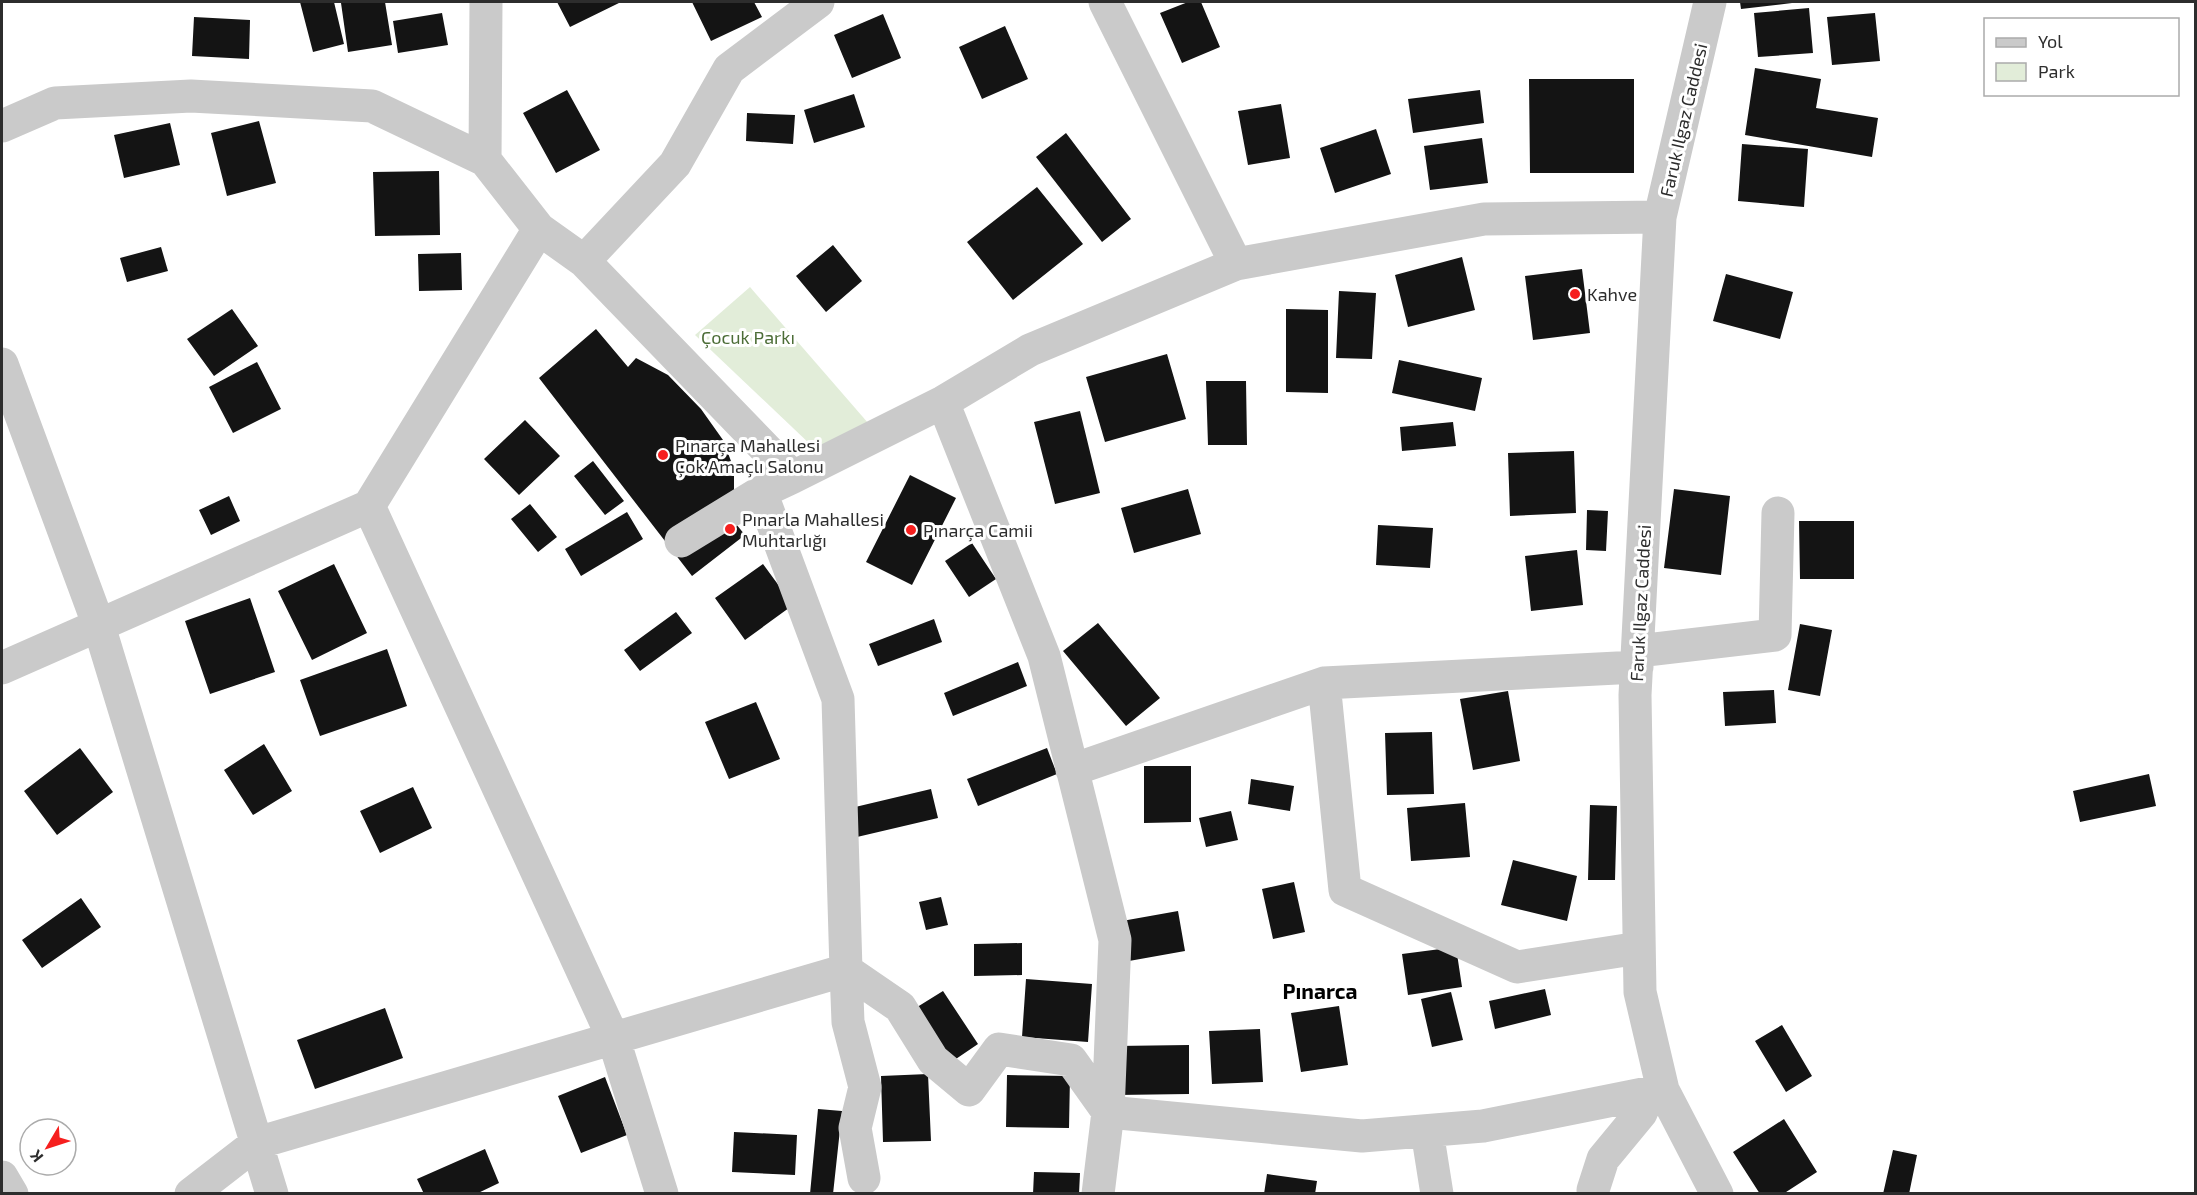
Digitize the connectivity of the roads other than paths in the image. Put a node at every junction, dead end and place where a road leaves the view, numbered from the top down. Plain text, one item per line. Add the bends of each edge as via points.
1 (486, 2) edge
2 (818, 2) edge
3 (1104, 2) edge
4 (1710, 2) edge
5 (2, 126) edge
6 (485, 160) junction
7 (1660, 217) junction
8 (538, 229) junction
9 (584, 261) junction
10 (1236, 264) junction
11 (2, 364) edge
12 (943, 402) junction
13 (793, 477) junction
14 (761, 492) junction
15 (369, 506) junction
16 (1778, 513) dead end
17 (681, 541) dead end
18 (99, 626) junction
19 (1638, 659) junction
20 (2, 668) edge
21 (1324, 683) junction
22 (1072, 770) junction
23 (1639, 948) junction
24 (846, 970) junction
25 (614, 1040) junction
26 (1656, 1091) junction
27 (1108, 1112) junction
28 (1426, 1131) junction
29 (257, 1143) junction
30 (2, 1178) edge
31 (864, 1178) dead end
32 (1593, 1190) dead end
33 (12, 1194) edge
34 (191, 1194) edge
35 (272, 1194) edge
36 (662, 1194) edge
37 (1098, 1194) edge
38 (1437, 1194) edge
39 (1717, 1194) edge

1 - 6 street
2 - 9 street via 729,69 675,164
3 - 10 street
4 - 7 street, Faruk Ilgaz Caddesi
5 - 6 street via 55,103 191,96 372,106
6 - 8 street
7 - 10 street via 1484,219
7 - 19 street, Faruk Ilgaz Caddesi
8 - 9 street
8 - 15 street
9 - 13 street
10 - 12 street via 1030,350
11 - 18 street
12 - 13 street
12 - 22 street via 1044,656
13 - 14 street
14 - 17 street
14 - 24 street via 838,699
15 - 18 street
15 - 25 street
16 - 19 street via 1775,635
18 - 20 street
18 - 29 street
19 - 21 street
19 - 23 street, Faruk Ilgaz Caddesi via 1635,695
21 - 22 street
21 - 23 street via 1345,890 1517,967
22 - 27 street via 1115,940
23 - 26 street, Faruk Ilgaz Caddesi via 1640,992
24 - 25 street
24 - 27 street via 900,1007 933,1060 969,1090 999,1048 1071,1060
24 - 31 street via 848,1022 865,1087 855,1128
25 - 29 street
25 - 36 street
26 - 28 street via 1483,1126
26 - 32 street via 1603,1159
26 - 39 street, Faruk Ilgaz Caddesi
27 - 28 street via 1362,1136
27 - 37 street
28 - 38 street
29 - 34 street
29 - 35 street
30 - 33 street

